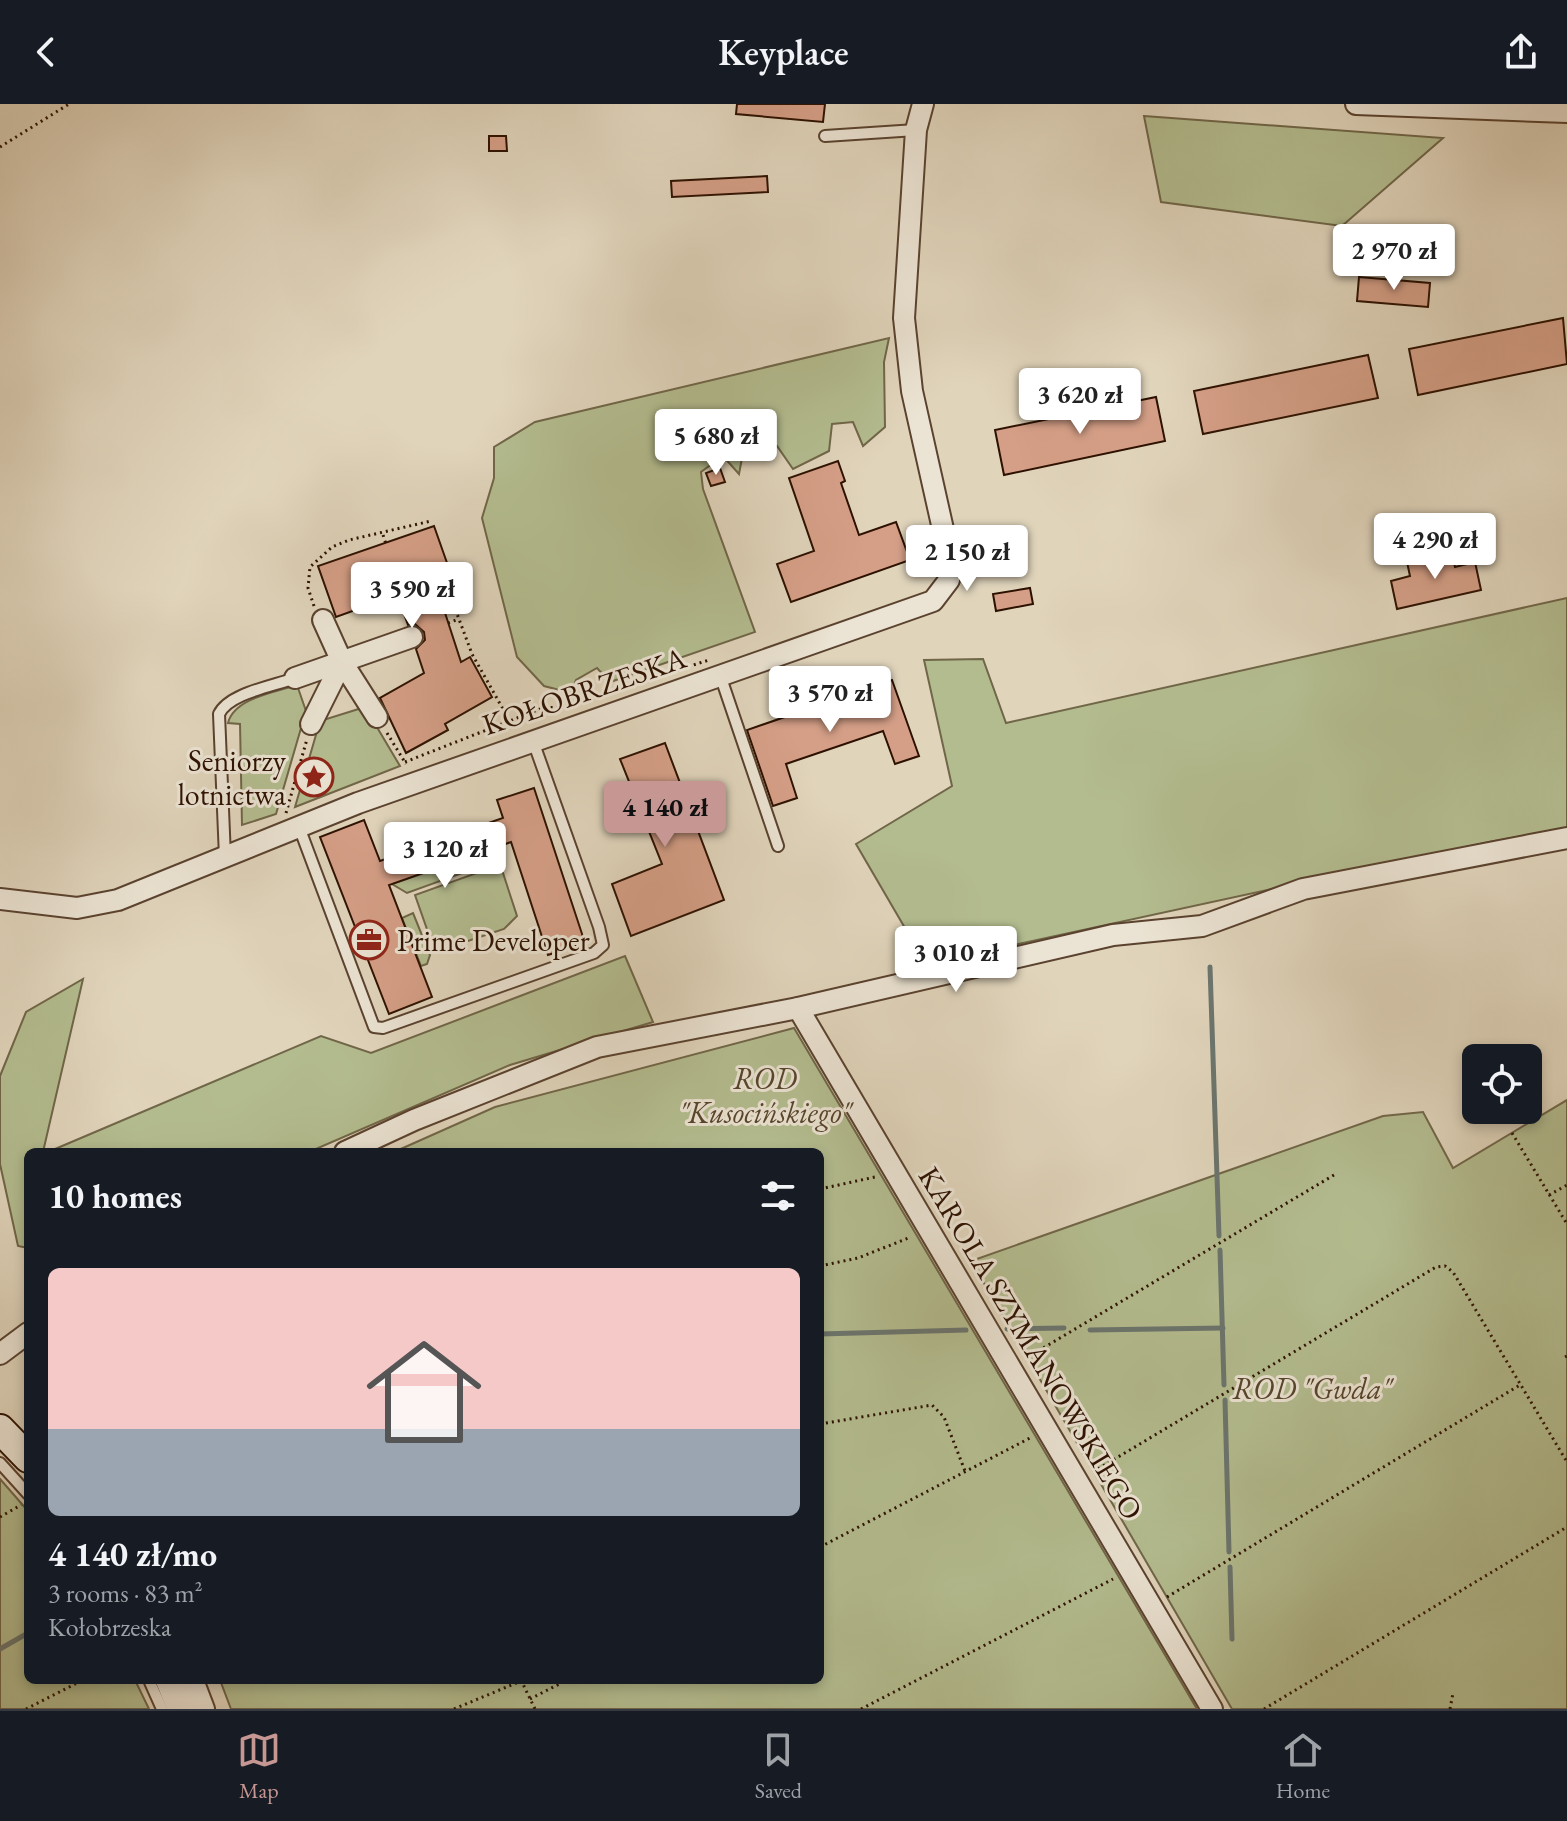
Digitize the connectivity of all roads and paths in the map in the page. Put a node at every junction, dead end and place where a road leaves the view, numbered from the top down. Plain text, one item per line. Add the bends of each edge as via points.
1 (69, 104) edge
2 (923, 104) edge
3 (1356, 104) edge
4 (1567, 112) edge
5 (916, 130) junction
6 (825, 136) dead end
7 (0, 147) edge
8 (431, 521) dead end
9 (383, 535) junction
10 (386, 544) dead end
11 (447, 587) dead end
12 (459, 619) junction
13 (323, 620) joint
14 (448, 623) dead end
15 (412, 637) dead end
16 (342, 662) junction
17 (717, 676) junction
18 (295, 678) joint
19 (377, 717) joint
20 (508, 718) dead end
21 (311, 724) joint
22 (533, 740) junction
23 (405, 762) junction
24 (416, 782) junction
25 (290, 830) junction
26 (1567, 838) edge
27 (778, 846) dead end
28 (226, 859) junction
29 (0, 899) edge
30 (798, 1008) junction
31 (1512, 1133) dead end
32 (354, 1148) edge
33 (1334, 1175) dead end
34 (880, 1176) dead end
35 (1567, 1185) edge
36 (824, 1188) edge
37 (1549, 1195) junction
38 (1567, 1224) edge
39 (914, 1235) dead end
40 (824, 1265) edge
41 (24, 1340) edge
42 (0, 1354) edge
43 (1011, 1368) junction
44 (1520, 1385) junction
45 (824, 1423) edge
46 (0, 1429) edge
47 (1034, 1436) dead end
48 (24, 1454) edge
49 (1567, 1462) edge
50 (0, 1463) edge
51 (965, 1471) junction
52 (1094, 1471) dead end
53 (24, 1490) edge
54 (22, 1504) dead end
55 (0, 1517) edge
56 (1567, 1527) edge
57 (824, 1545) edge
58 (1118, 1577) dead end
59 (1167, 1597) dead end
60 (75, 1684) edge
61 (151, 1684) edge
62 (172, 1684) edge
63 (195, 1684) edge
64 (514, 1684) edge
65 (522, 1684) edge
66 (559, 1684) edge
67 (1453, 1693) dead end
68 (530, 1699) junction
69 (26, 1709) edge
70 (162, 1709) edge
71 (182, 1709) edge
72 (204, 1709) edge
73 (454, 1709) edge
74 (535, 1709) edge
75 (861, 1709) edge
76 (1212, 1709) edge
77 (1264, 1709) edge
78 (1450, 1709) edge

1 - 7 path
2 - 5 street, KOŁOBRZESKA
3 - 4 street
5 - 6 lane
5 - 17 street, KOŁOBRZESKA via 905,330 912,391 951,565 949,580 920,608
8 - 9 path
9 - 10 path
9 - 13 path via 332,547 310,567 310,596
11 - 12 path
12 - 14 path
12 - 20 path
13 - 16 street
15 - 16 street
16 - 18 street
16 - 19 street
16 - 21 street
17 - 22 street, KOŁOBRZESKA
17 - 23 path via 709,658 559,708 545,707
17 - 27 lane
18 - 28 lane via 225,705 219,714
19 - 23 path
21 - 25 path
22 - 24 street, KOŁOBRZESKA
22 - 25 lane via 599,927 603,945 594,953 374,1027
23 - 24 path
24 - 25 street, KOŁOBRZESKA
25 - 28 street, KOŁOBRZESKA
26 - 30 street via 1303,889 1202,926 1113,935
28 - 29 street, KOŁOBRZESKA via 97,906
30 - 32 street via 597,1047
30 - 43 street, KAROLA SZYMANOWSKIEGO
31 - 37 path
33 - 43 path
34 - 36 path
35 - 37 path
37 - 38 path
39 - 40 path via 858,1258
41 - 42 street
43 - 76 street, KAROLA SZYMANOWSKIEGO
44 - 49 path
44 - 52 path via 1453,1272 1436,1267
44 - 59 path
45 - 51 path via 932,1405 944,1417
46 - 48 street
47 - 51 path
50 - 53 lane
51 - 57 path
54 - 55 path
56 - 77 path
58 - 75 path
60 - 69 path
61 - 70 lane
62 - 71 street
63 - 72 street
64 - 73 path
65 - 68 path
66 - 68 path
67 - 78 path
68 - 74 path

